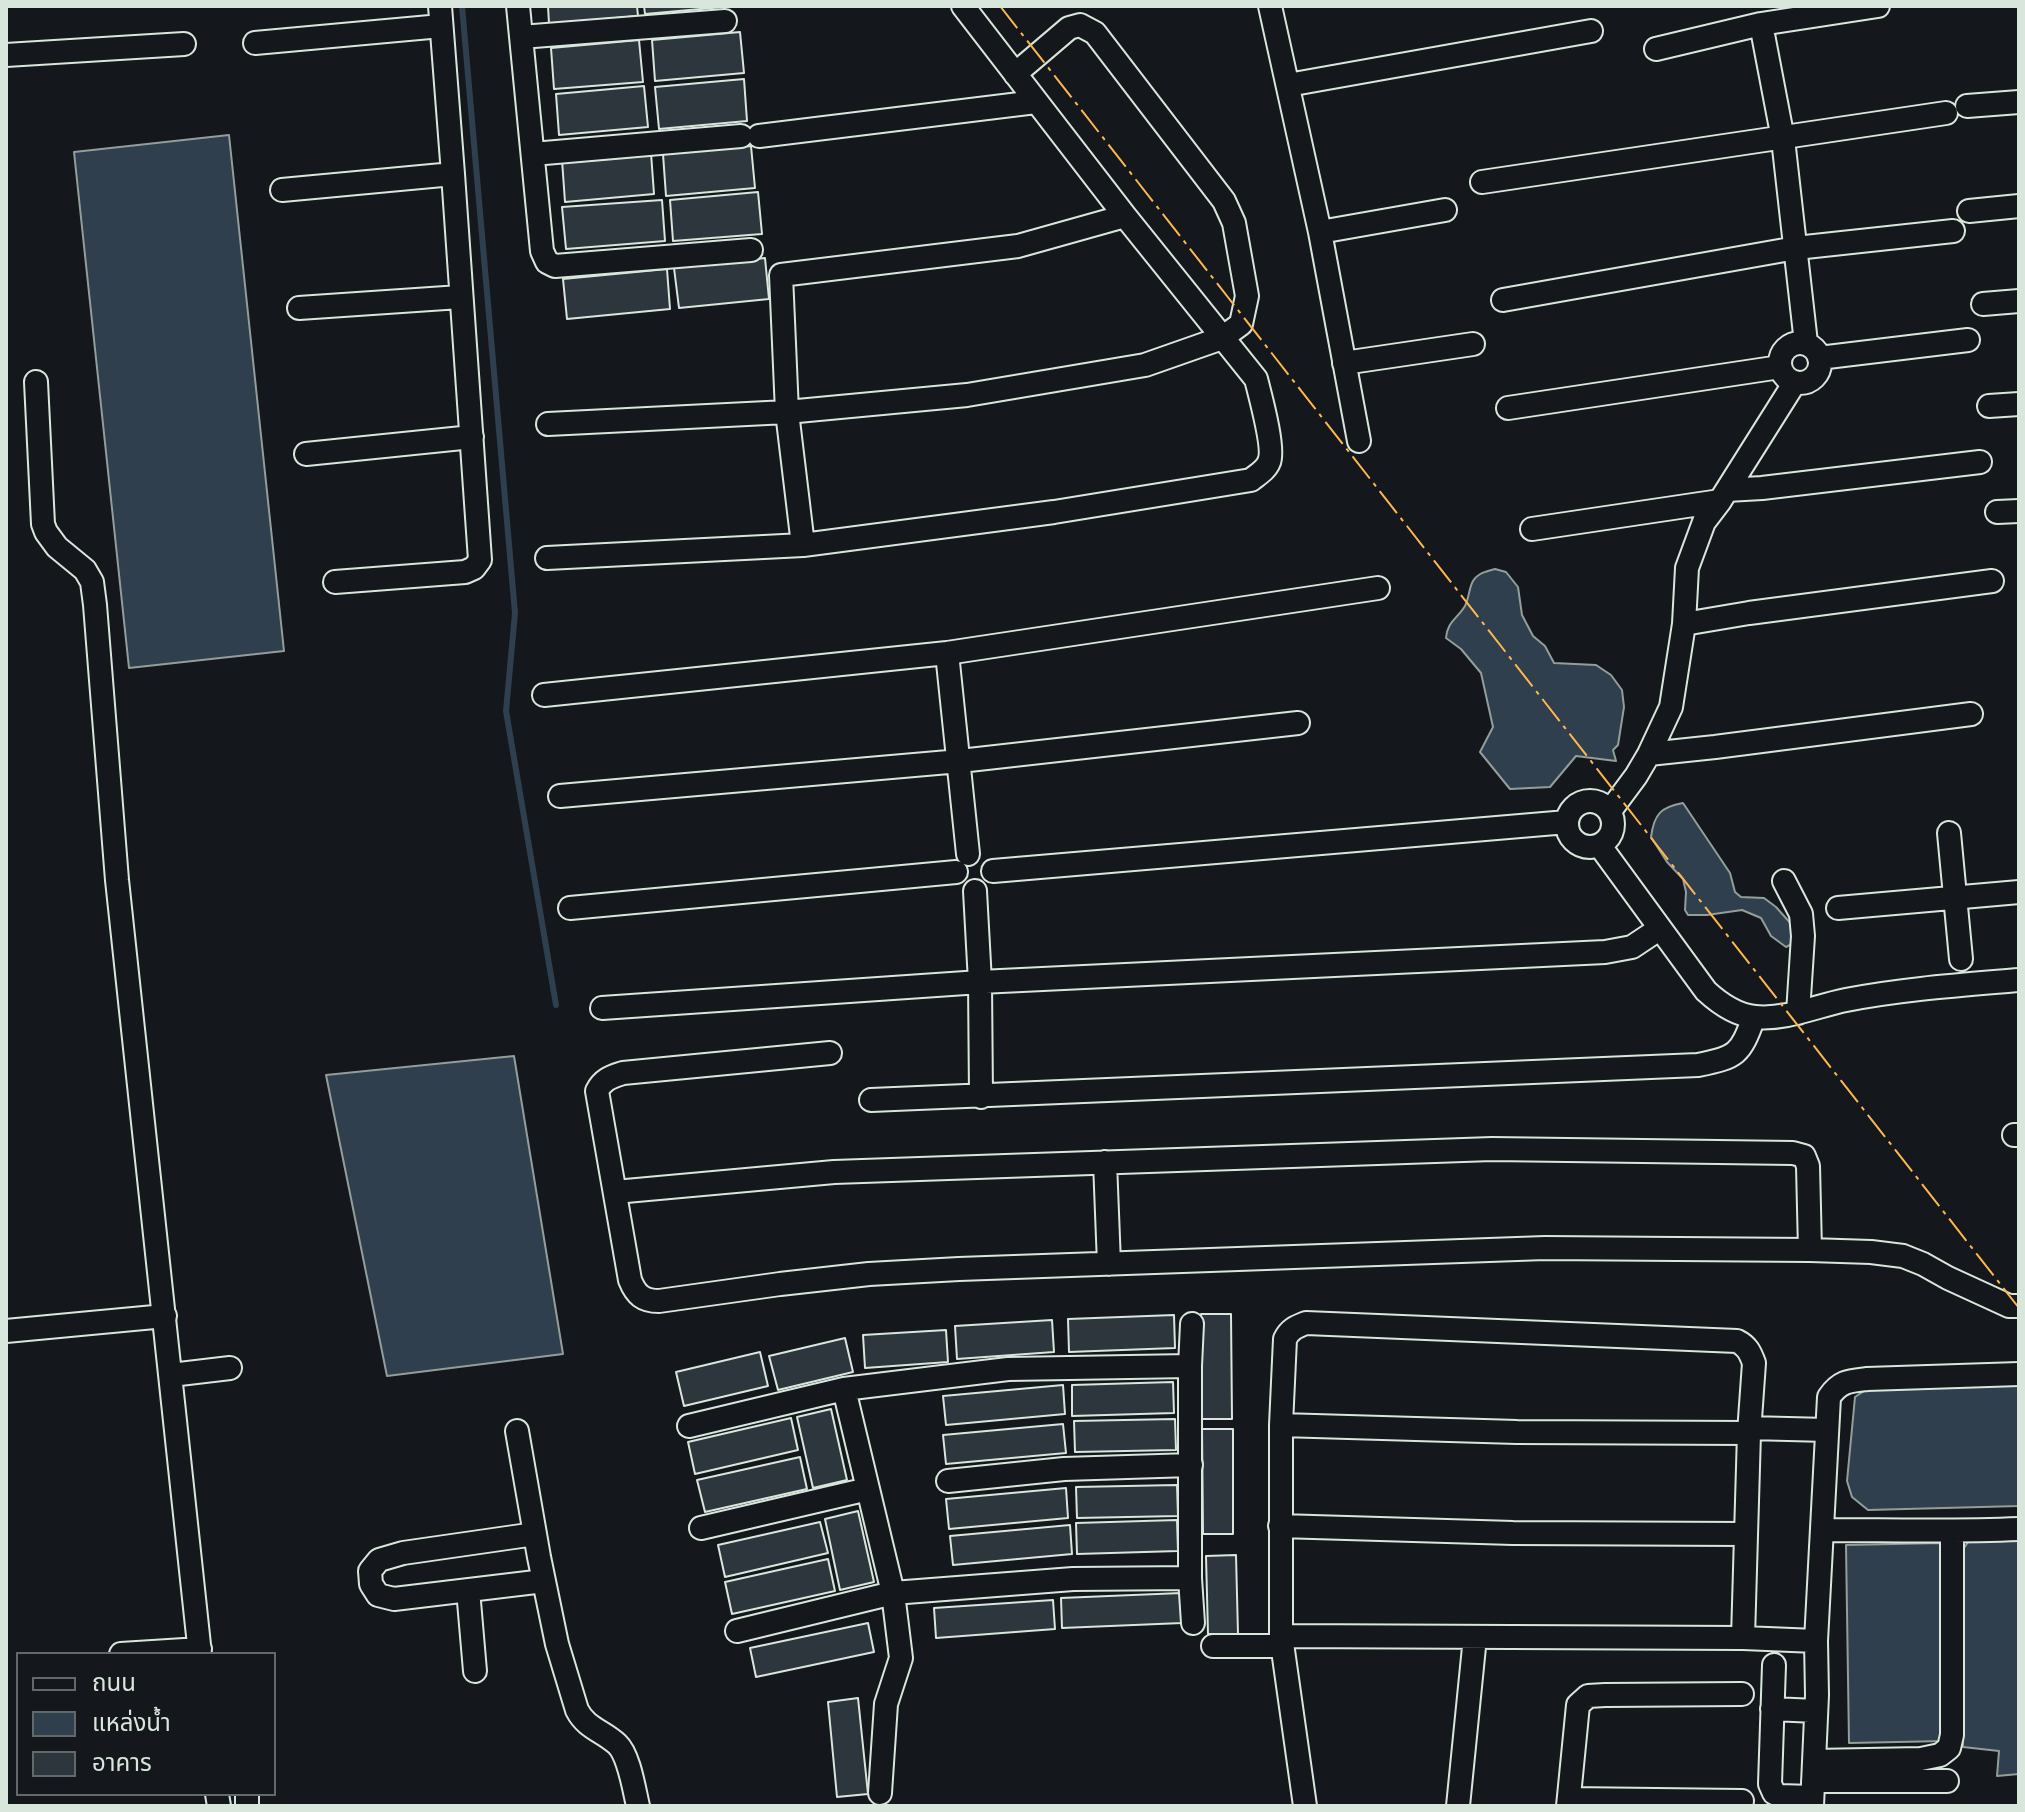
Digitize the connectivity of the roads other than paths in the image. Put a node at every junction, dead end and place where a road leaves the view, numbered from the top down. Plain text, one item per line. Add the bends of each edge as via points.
1 (518, 6) edge
2 (963, 6) edge
3 (1270, 6) edge
4 (1878, 6) edge
5 (440, 16) edge
6 (725, 21) dead end
7 (1761, 24) junction
8 (1591, 31) dead end
9 (521, 37) junction
10 (255, 43) dead end
11 (184, 44) dead end
12 (1656, 49) dead end
13 (6, 55) edge
14 (1015, 74) junction
15 (1288, 85) junction
16 (1036, 102) junction
17 (2019, 102) edge
18 (1783, 139) junction
19 (533, 154) junction
20 (453, 174) junction
21 (1482, 182) dead end
22 (282, 190) dead end
23 (2019, 206) edge
24 (1445, 210) dead end
25 (1969, 211) dead end
26 (1125, 216) junction
27 (1953, 231) dead end
28 (1320, 232) junction
29 (1796, 248) junction
30 (751, 250) dead end
31 (460, 297) junction
32 (1503, 300) dead end
33 (2019, 301) edge
34 (1983, 304) dead end
35 (299, 308) dead end
36 (1222, 338) junction
37 (1968, 340) dead end
38 (1473, 344) dead end
39 (1812, 351) junction
40 (1344, 363) junction
41 (1787, 375) junction
42 (36, 382) dead end
43 (2019, 404) edge
44 (1989, 406) dead end
45 (1508, 408) dead end
46 (787, 412) junction
47 (548, 424) dead end
48 (472, 437) junction
49 (1359, 441) dead end
50 (306, 454) dead end
51 (1980, 462) dead end
52 (1724, 496) junction
53 (1532, 529) dead end
54 (803, 545) junction
55 (547, 558) dead end
56 (1992, 581) dead end
57 (335, 582) dead end
58 (1378, 588) dead end
59 (1684, 624) junction
60 (947, 653) junction
61 (544, 695) dead end
62 (1971, 714) dead end
63 (1298, 723) dead end
64 (1649, 754) junction
65 (960, 761) junction
66 (560, 796) dead end
67 (1610, 811) junction
68 (1567, 822) junction
69 (1949, 833) dead end
70 (1600, 846) junction
71 (962, 863) junction
72 (993, 871) junction
73 (1784, 881) dead end
74 (975, 891) junction
75 (2019, 892) edge
76 (1955, 897) junction
77 (570, 908) dead end
78 (1838, 908) dead end
79 (1659, 929) junction
80 (1961, 959) dead end
81 (2019, 980) edge
82 (980, 982) junction
83 (602, 1008) dead end
84 (1798, 1013) junction
85 (1754, 1017) junction
86 (830, 1053) dead end
87 (981, 1097) junction
88 (871, 1100) dead end
89 (1105, 1162) junction
90 (615, 1192) junction
91 (1810, 1250) junction
92 (1109, 1264) junction
93 (2016, 1310) edge
94 (165, 1316) junction
95 (1192, 1324) dead end
96 (6, 1331) edge
97 (1190, 1366) junction
98 (230, 1368) dead end
99 (2019, 1374) edge
100 (171, 1375) junction
101 (844, 1389) junction
102 (1281, 1425) junction
103 (689, 1426) dead end
104 (1827, 1430) junction
105 (517, 1431) dead end
106 (1749, 1431) junction
107 (1191, 1465) junction
108 (948, 1481) dead end
109 (868, 1489) junction
110 (1280, 1526) junction
111 (701, 1528) dead end
112 (2019, 1529) edge
113 (1822, 1530) junction
114 (1952, 1532) junction
115 (535, 1534) junction
116 (1745, 1534) junction
117 (1190, 1578) junction
118 (544, 1581) junction
119 (468, 1590) junction
120 (893, 1593) junction
121 (1193, 1623) dead end
122 (737, 1631) dead end
123 (1475, 1637) junction
124 (1743, 1638) junction
125 (1281, 1641) junction
126 (1816, 1641) junction
127 (1213, 1646) dead end
128 (200, 1651) edge
129 (174, 1652) edge
130 (1774, 1665) dead end
131 (475, 1671) dead end
132 (1742, 1694) dead end
133 (1772, 1709) junction
134 (1816, 1711) junction
135 (1947, 1781) dead end
136 (1813, 1786) edge
137 (1742, 1801) dead end
138 (879, 1802) edge
139 (1568, 1802) edge
140 (638, 1806) edge
141 (1305, 1806) edge
142 (1458, 1806) edge

1 - 9 street
2 - 14 street
3 - 15 street
4 - 7 street
5 - 10 street
5 - 20 street
6 - 9 street
7 - 12 street
7 - 18 street
8 - 15 street
9 - 19 street
11 - 13 street
14 - 16 street
14 - 36 street via 1069,28 1080,25 1095,33 1230,212 1247,296 1241,324
15 - 28 street
16 - 19 street via 750,136
16 - 26 street
17 - 18 street
18 - 21 street
18 - 29 street
19 - 30 street via 542,251 555,266
20 - 22 street
20 - 31 street
23 - 25 street
24 - 28 street
26 - 36 street
26 - 46 street via 1018,246 781,275
27 - 29 street
28 - 40 street
29 - 32 street
29 - 39 street
31 - 35 street
31 - 48 street
33 - 34 street
36 - 46 street via 1145,365 967,395
36 - 54 street via 1256,379 1262,402 1271,456 1268,466 1251,480
37 - 39 street
38 - 40 street
39 - 41 street via 1818,371 1808,381
39 - 41 street via 1795,343 1786,348 1780,357
40 - 49 street
41 - 45 street
41 - 52 street
42 - 94 street via 43,524 57,547 92,582 117,880
43 - 44 street
46 - 47 street
46 - 54 street
48 - 50 street
48 - 57 street via 480,560 474,568
51 - 52 street
52 - 53 street
52 - 59 street via 1704,522 1687,568
54 - 55 street
56 - 59 street
58 - 60 street
59 - 64 street via 1671,707
60 - 61 street
60 - 65 street
62 - 64 street
63 - 65 street
64 - 67 street
65 - 66 street
65 - 71 street
67 - 68 street via 1589,801 1574,807
67 - 70 street via 1612,834
68 - 70 street via 1576,844
68 - 72 street
69 - 76 street
70 - 79 street
71 - 72 street via 980,853
71 - 74 street via 958,882
71 - 77 street
72 - 74 street via 985,887
73 - 84 street via 1801,914
74 - 82 street
75 - 76 street
76 - 78 street
76 - 80 street
79 - 82 street via 1632,947 1605,952
79 - 85 street via 1706,991 1722,1005
81 - 84 street via 1896,992
82 - 83 street
82 - 87 street
84 - 85 street
85 - 87 street via 1734,1054 1698,1065
86 - 90 street via 609,1077 597,1091
87 - 88 street
89 - 90 street via 834,1172
89 - 91 street via 1492,1149 1793,1153 1804,1156 1808,1166
89 - 92 street
90 - 92 street via 630,1280 649,1301 869,1274
91 - 92 street via 1545,1248
91 - 93 street via 1903,1256
94 - 96 street
94 - 100 street
95 - 97 street
97 - 101 street via 1008,1369
97 - 107 street
98 - 100 street
99 - 104 street via 1848,1381 1829,1397
100 - 128 street
101 - 103 street
101 - 109 street
102 - 106 street
102 - 106 street via 1285,1339 1306,1323 1737,1341 1754,1363
102 - 110 street
104 - 106 street
104 - 113 street
105 - 115 street
106 - 116 street
107 - 108 street via 1064,1469
107 - 117 street
109 - 111 street
109 - 120 street
110 - 116 street
110 - 125 street
112 - 114 street
113 - 114 street
113 - 126 street
114 - 136 street via 1949,1748 1940,1755
115 - 118 street
115 - 119 street via 403,1553 379,1560 370,1571 378,1595 394,1599
116 - 124 street
117 - 120 street via 1073,1579
117 - 121 street
118 - 119 street
118 - 140 street via 577,1710 590,1727 620,1746
119 - 131 street
120 - 122 street
120 - 138 street via 901,1658 886,1704
123 - 124 street
123 - 125 street
123 - 142 street
124 - 126 street
125 - 127 street
125 - 141 street
126 - 134 street
128 - 129 street
130 - 133 street
132 - 139 street via 1588,1696 1578,1705
133 - 134 street
133 - 136 street via 1774,1793 1780,1796
134 - 136 street
135 - 136 street
137 - 139 street

